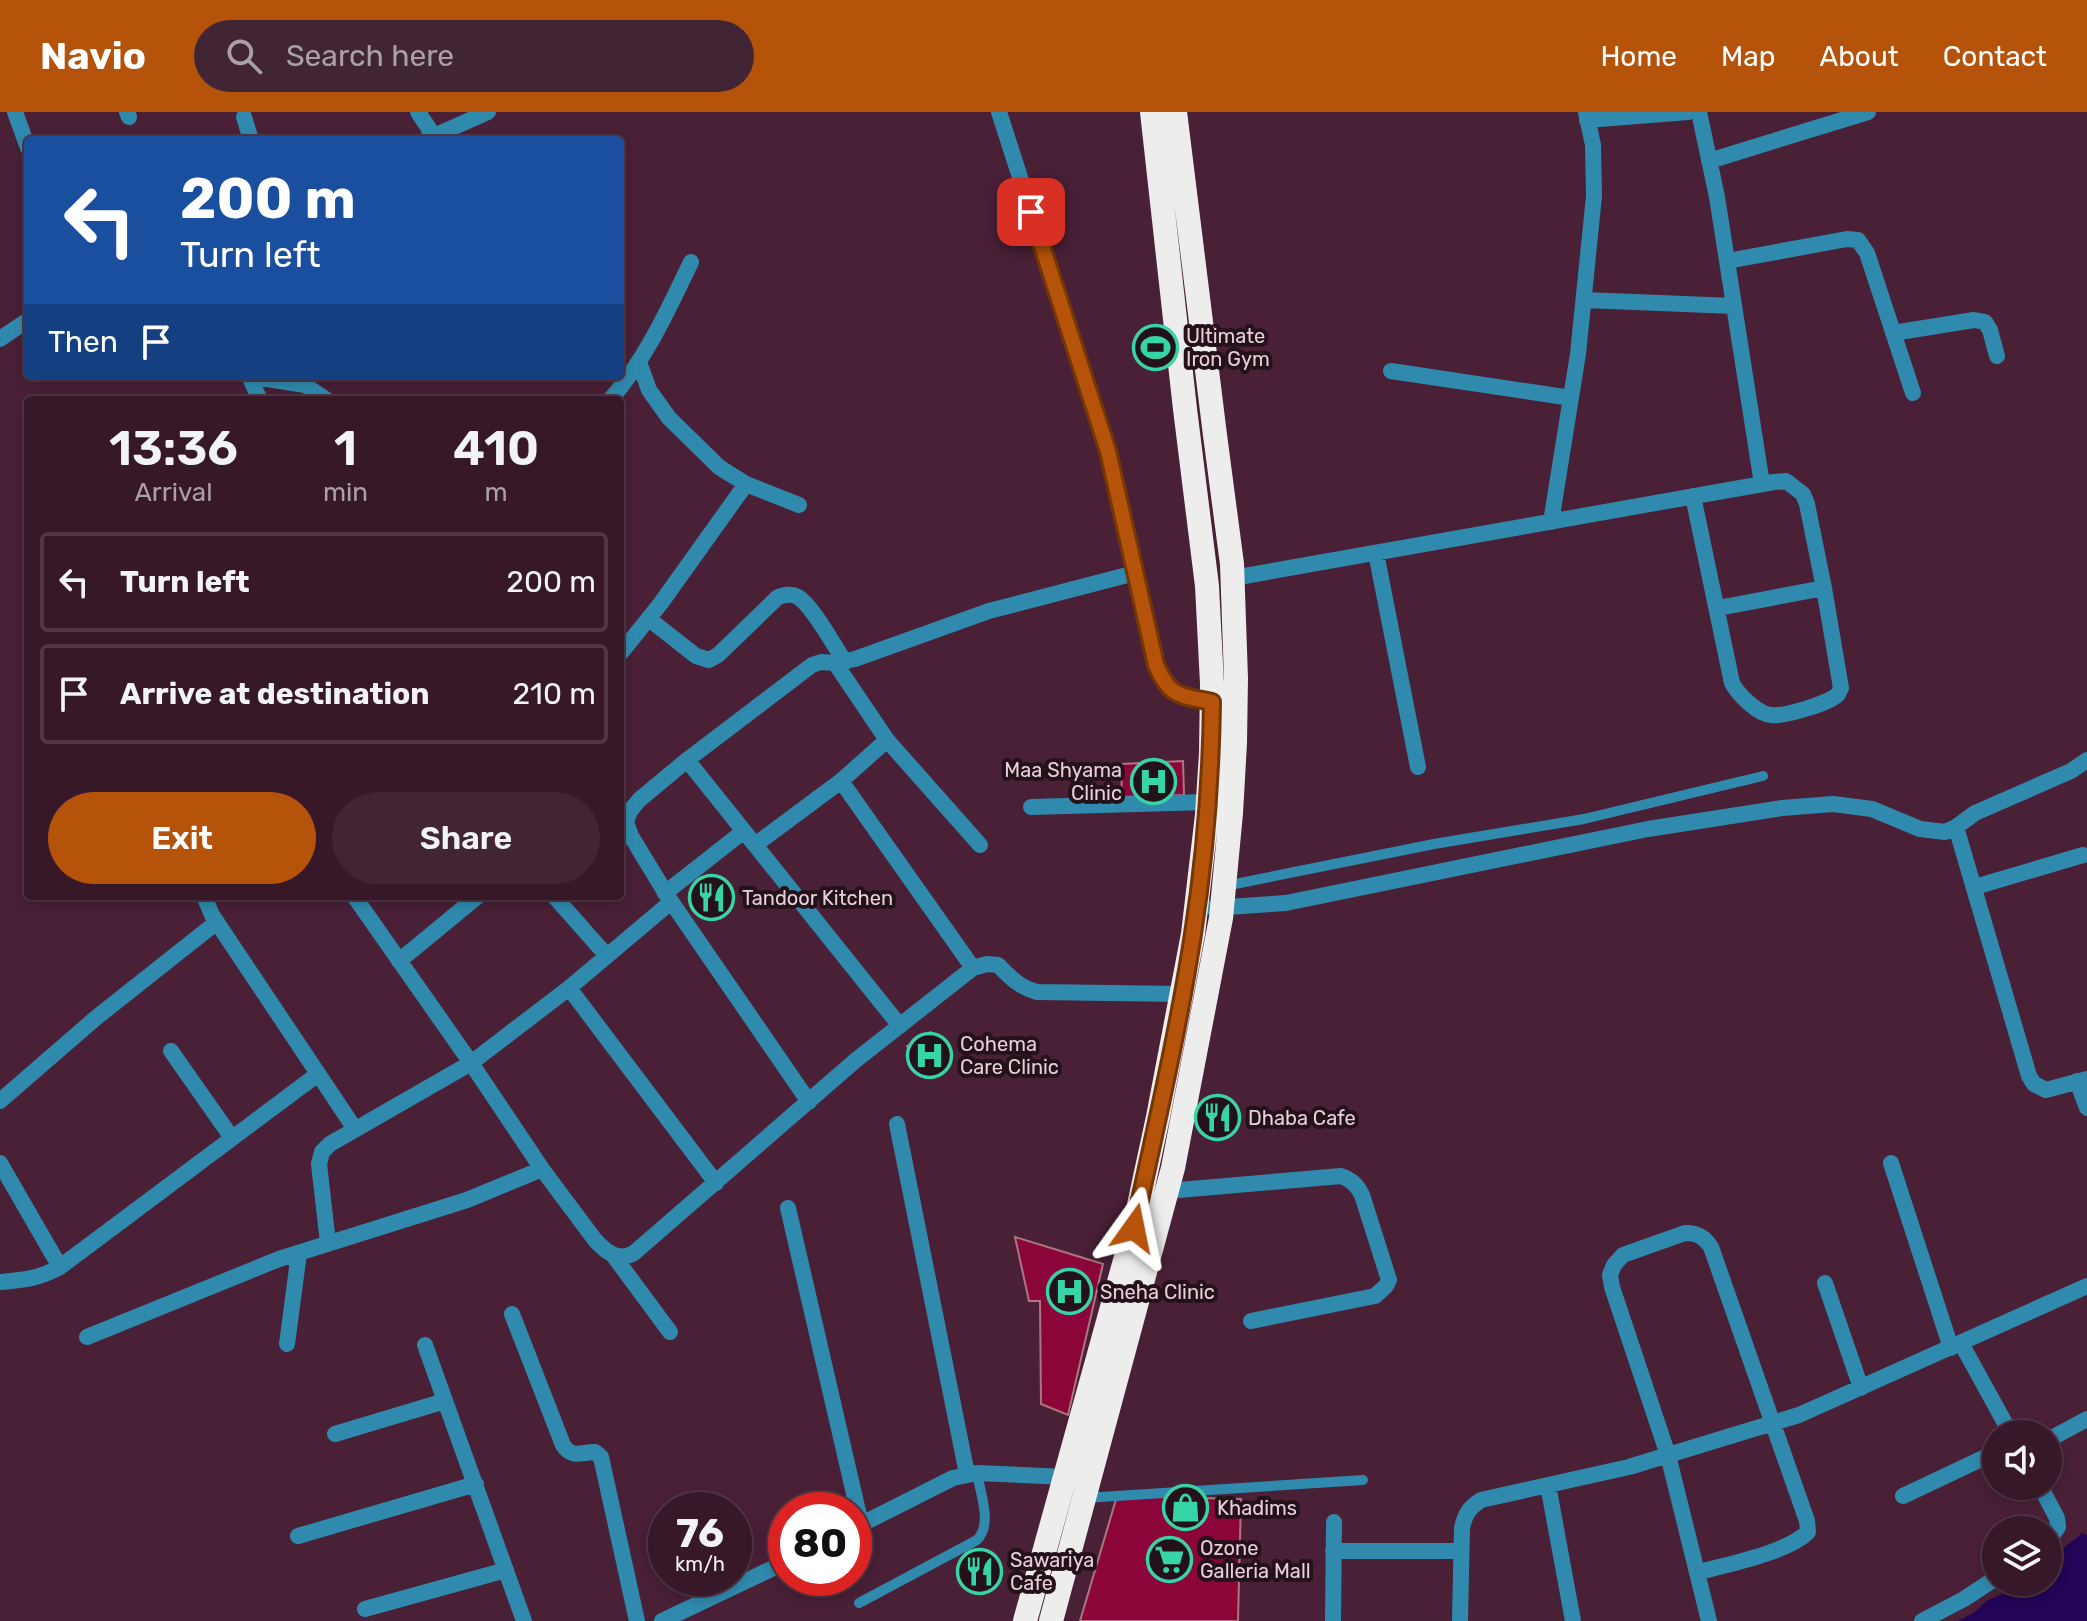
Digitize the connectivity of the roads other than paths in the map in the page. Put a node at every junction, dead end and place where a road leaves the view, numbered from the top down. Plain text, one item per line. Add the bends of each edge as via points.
1 (15, 112) edge
2 (418, 112) edge
3 (488, 112) edge
4 (999, 112) edge
5 (1152, 112) edge
6 (1175, 112) edge
7 (1688, 112) edge
8 (1699, 112) edge
9 (1868, 112) edge
10 (1587, 116) edge
11 (244, 117) dead end
12 (250, 136) edge
13 (429, 136) edge
14 (434, 136) edge
15 (24, 137) edge
16 (1709, 161) junction
17 (1727, 261) junction
18 (691, 262) dead end
19 (1584, 300) junction
20 (1734, 306) junction
21 (24, 323) edge
22 (1893, 333) junction
23 (0, 339) edge
24 (1997, 356) dead end
25 (639, 362) junction
26 (1391, 371) dead end
27 (274, 380) edge
28 (1913, 393) dead end
29 (321, 396) edge
30 (614, 396) edge
31 (1571, 398) junction
32 (746, 484) junction
33 (1762, 484) junction
34 (1693, 496) junction
35 (799, 505) dead end
36 (1551, 522) junction
37 (1376, 553) junction
38 (1135, 573) junction
39 (1233, 578) junction
40 (1824, 588) junction
41 (1718, 608) junction
42 (649, 619) junction
43 (624, 649) edge
44 (840, 662) junction
45 (1212, 702) junction
46 (887, 740) junction
47 (687, 760) junction
48 (2087, 760) edge
49 (1418, 767) dead end
50 (1763, 776) dead end
51 (841, 781) junction
52 (1207, 802) junction
53 (1031, 807) dead end
54 (1956, 827) junction
55 (750, 838) junction
56 (980, 845) dead end
57 (2083, 855) dead end
58 (1975, 887) junction
59 (668, 897) junction
60 (1223, 897) junction
61 (206, 900) edge
62 (357, 900) edge
63 (473, 900) edge
64 (558, 900) edge
65 (1196, 906) junction
66 (217, 922) junction
67 (607, 956) junction
68 (399, 961) junction
69 (973, 968) junction
70 (569, 988) junction
71 (1182, 994) junction
72 (900, 1026) junction
73 (171, 1051) dead end
74 (471, 1063) junction
75 (318, 1074) junction
76 (2082, 1080) edge
77 (0, 1101) edge
78 (809, 1102) junction
79 (2087, 1108) edge
80 (897, 1124) dead end
81 (355, 1129) junction
82 (232, 1138) junction
83 (0, 1163) edge
84 (1891, 1163) dead end
85 (542, 1169) junction
86 (716, 1183) junction
87 (1167, 1191) junction
88 (788, 1208) dead end
89 (328, 1243) junction
90 (299, 1253) junction
91 (613, 1255) junction
92 (60, 1267) junction
93 (0, 1282) edge
94 (1825, 1283) dead end
95 (2087, 1286) edge
96 (512, 1314) dead end
97 (1251, 1321) dead end
98 (670, 1332) dead end
99 (87, 1337) dead end
100 (287, 1344) dead end
101 (425, 1345) dead end
102 (1956, 1345) junction
103 (1861, 1388) junction
104 (445, 1401) junction
105 (2087, 1419) edge
106 (2002, 1420) edge
107 (1772, 1424) junction
108 (2062, 1432) edge
109 (335, 1434) dead end
110 (1668, 1455) junction
111 (1982, 1459) edge
112 (972, 1473) junction
113 (1066, 1477) junction
114 (1363, 1480) dead end
115 (476, 1484) junction
116 (1548, 1485) junction
117 (851, 1492) edge
118 (1903, 1496) dead end
119 (1084, 1498) junction
120 (872, 1519) edge
121 (1334, 1522) dead end
122 (298, 1536) dead end
123 (1333, 1551) junction
124 (1461, 1551) junction
125 (506, 1570) junction
126 (768, 1571) edge
127 (1697, 1573) junction
128 (1982, 1587) edge
129 (859, 1603) dead end
130 (365, 1609) dead end
131 (524, 1621) edge
132 (637, 1621) edge
133 (662, 1621) edge
134 (1025, 1621) edge
135 (1051, 1621) edge
136 (1333, 1621) edge
137 (1460, 1621) edge
138 (1573, 1621) edge
139 (1709, 1621) edge
140 (1922, 1621) edge

1 - 15 street
2 - 13 street
3 - 14 street
4 - 38 street via 1108,451
5 - 45 highway via 1207,586
6 - 39 highway
7 - 10 street
8 - 16 street
9 - 16 street
10 - 19 street via 1594,196
11 - 12 street
16 - 17 street
17 - 20 street
17 - 22 street via 1858,240
18 - 25 street
19 - 20 street
19 - 31 street
20 - 33 street
21 - 23 street
22 - 24 street via 1985,322
22 - 28 street
25 - 30 street
25 - 32 street via 649,390 669,418 719,467
26 - 31 street
27 - 29 street via 305,385
31 - 36 street
32 - 35 street
32 - 42 street
33 - 34 street
33 - 40 street via 1786,481 1803,494
34 - 36 street
34 - 41 street
36 - 37 street
37 - 39 street
37 - 49 street
38 - 44 street via 989,611
38 - 45 street via 1164,683 1177,694
39 - 60 highway via 1235,743
40 - 41 street
40 - 41 street via 1841,688 1827,701 1773,716 1749,702 1732,683
42 - 43 street
42 - 44 street via 696,656 709,660 787,594 811,611
44 - 46 street
44 - 47 street via 812,665
45 - 52 highway
46 - 51 street
46 - 56 street
47 - 55 street
47 - 59 street via 639,800 626,822
48 - 54 street
50 - 60 lane via 1584,819 1434,844
51 - 55 street
51 - 69 street
52 - 53 street
52 - 65 highway
54 - 58 street
54 - 60 street via 1945,832 1920,829 1872,809 1833,804 1782,808 1648,829 1286,903
55 - 59 street
55 - 72 street
57 - 58 street
58 - 76 street via 2029,1076 2046,1090
59 - 67 street
59 - 78 street
60 - 65 street
60 - 87 highway
61 - 66 street
62 - 68 street
63 - 68 street
64 - 67 street
65 - 71 highway
66 - 75 street
66 - 77 street
67 - 70 street
68 - 74 street
69 - 71 street via 998,965 1015,983 1037,992
69 - 72 street
70 - 74 street
70 - 86 street
71 - 113 highway via 1134,1228
72 - 78 street
73 - 82 street
74 - 81 street
74 - 85 street
75 - 81 street
75 - 82 street
76 - 79 street
78 - 86 street
80 - 112 street
81 - 89 street via 330,1144 319,1164
82 - 92 street
83 - 92 street
84 - 102 street
85 - 89 street via 467,1200
85 - 91 street via 595,1240
86 - 91 street via 634,1253
87 - 97 street via 1341,1176 1357,1186 1389,1280 1386,1286 1375,1296
87 - 119 highway
88 - 117 street
89 - 90 street
90 - 99 street
90 - 100 street
91 - 98 street
92 - 93 street via 32,1280
94 - 103 street
95 - 102 street
96 - 132 street via 563,1445 571,1453 595,1452 601,1457
101 - 104 street
102 - 103 street
102 - 106 street
103 - 107 street
104 - 109 street
104 - 115 street
105 - 108 street
107 - 110 street
107 - 110 street via 1711,1247 1704,1237 1685,1233 1623,1255 1610,1275
107 - 127 street via 1808,1532 1779,1548
110 - 116 street
110 - 127 street
111 - 118 street
112 - 113 street
112 - 120 street
112 - 129 lane via 984,1532
113 - 134 highway
114 - 119 lane
115 - 122 street
115 - 125 street
116 - 124 street via 1471,1507 1464,1515
116 - 138 street
119 - 135 highway
121 - 123 street
123 - 124 street
123 - 136 street
124 - 137 street
125 - 130 street
125 - 131 street
126 - 133 street
127 - 139 street
128 - 140 street

